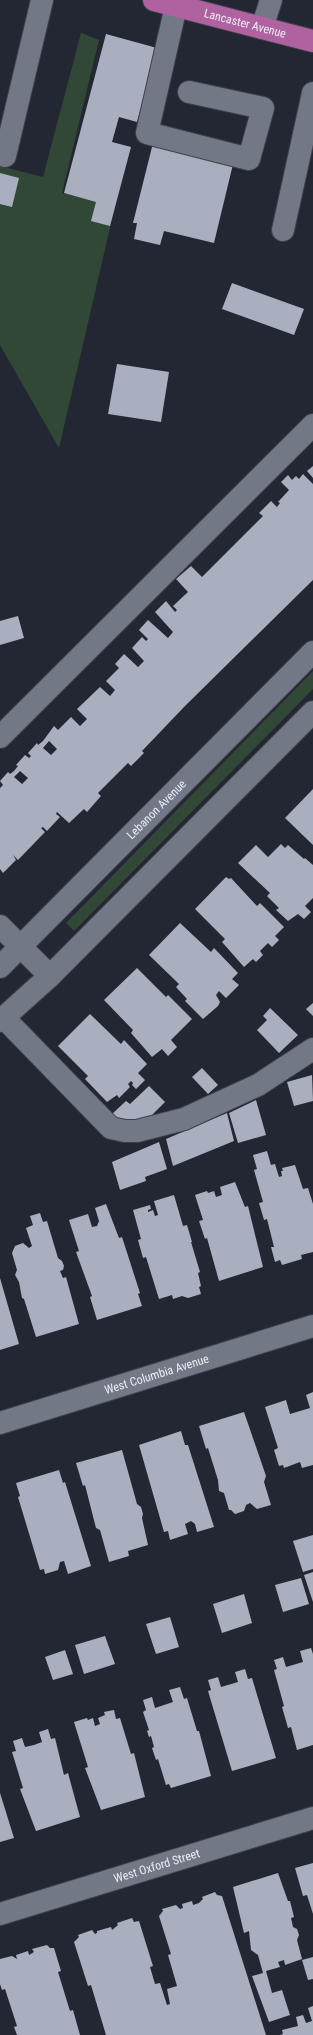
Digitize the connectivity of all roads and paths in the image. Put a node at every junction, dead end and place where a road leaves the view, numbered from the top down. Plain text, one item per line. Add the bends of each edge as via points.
1 (42, 0) edge
2 (154, 0) edge
3 (272, 0) edge
4 (176, 6) junction
5 (207, 7) edge
6 (262, 28) junction
7 (313, 42) edge
8 (188, 92) dead end
9 (313, 93) edge
10 (5, 156) dead end
11 (283, 230) dead end
12 (313, 426) edge
13 (313, 652) edge
14 (313, 712) edge
15 (0, 737) edge
16 (0, 926) edge
17 (20, 946) junction
18 (0, 967) edge
19 (50, 976) junction
20 (2, 1020) edge
21 (313, 1049) edge
22 (313, 1326) edge
23 (0, 1423) edge
24 (313, 1818) edge
25 (0, 1914) edge

1 - 10 street
2 - 4 highway, Lancaster Avenue
3 - 6 street
4 - 5 highway, Lancaster Avenue
4 - 8 street via 147,133 249,160 263,108
5 - 6 highway, Lancaster Avenue
6 - 7 highway, Lancaster Avenue
9 - 11 street
12 - 15 street
13 - 17 street, Lebanon Avenue
14 - 19 street
16 - 17 street
17 - 18 street, Lebanon Avenue
17 - 19 street
19 - 20 street
20 - 21 street via 112,1128 125,1132 184,1119 258,1085
22 - 23 street, West Columbia Avenue
24 - 25 street, West Oxford Street

